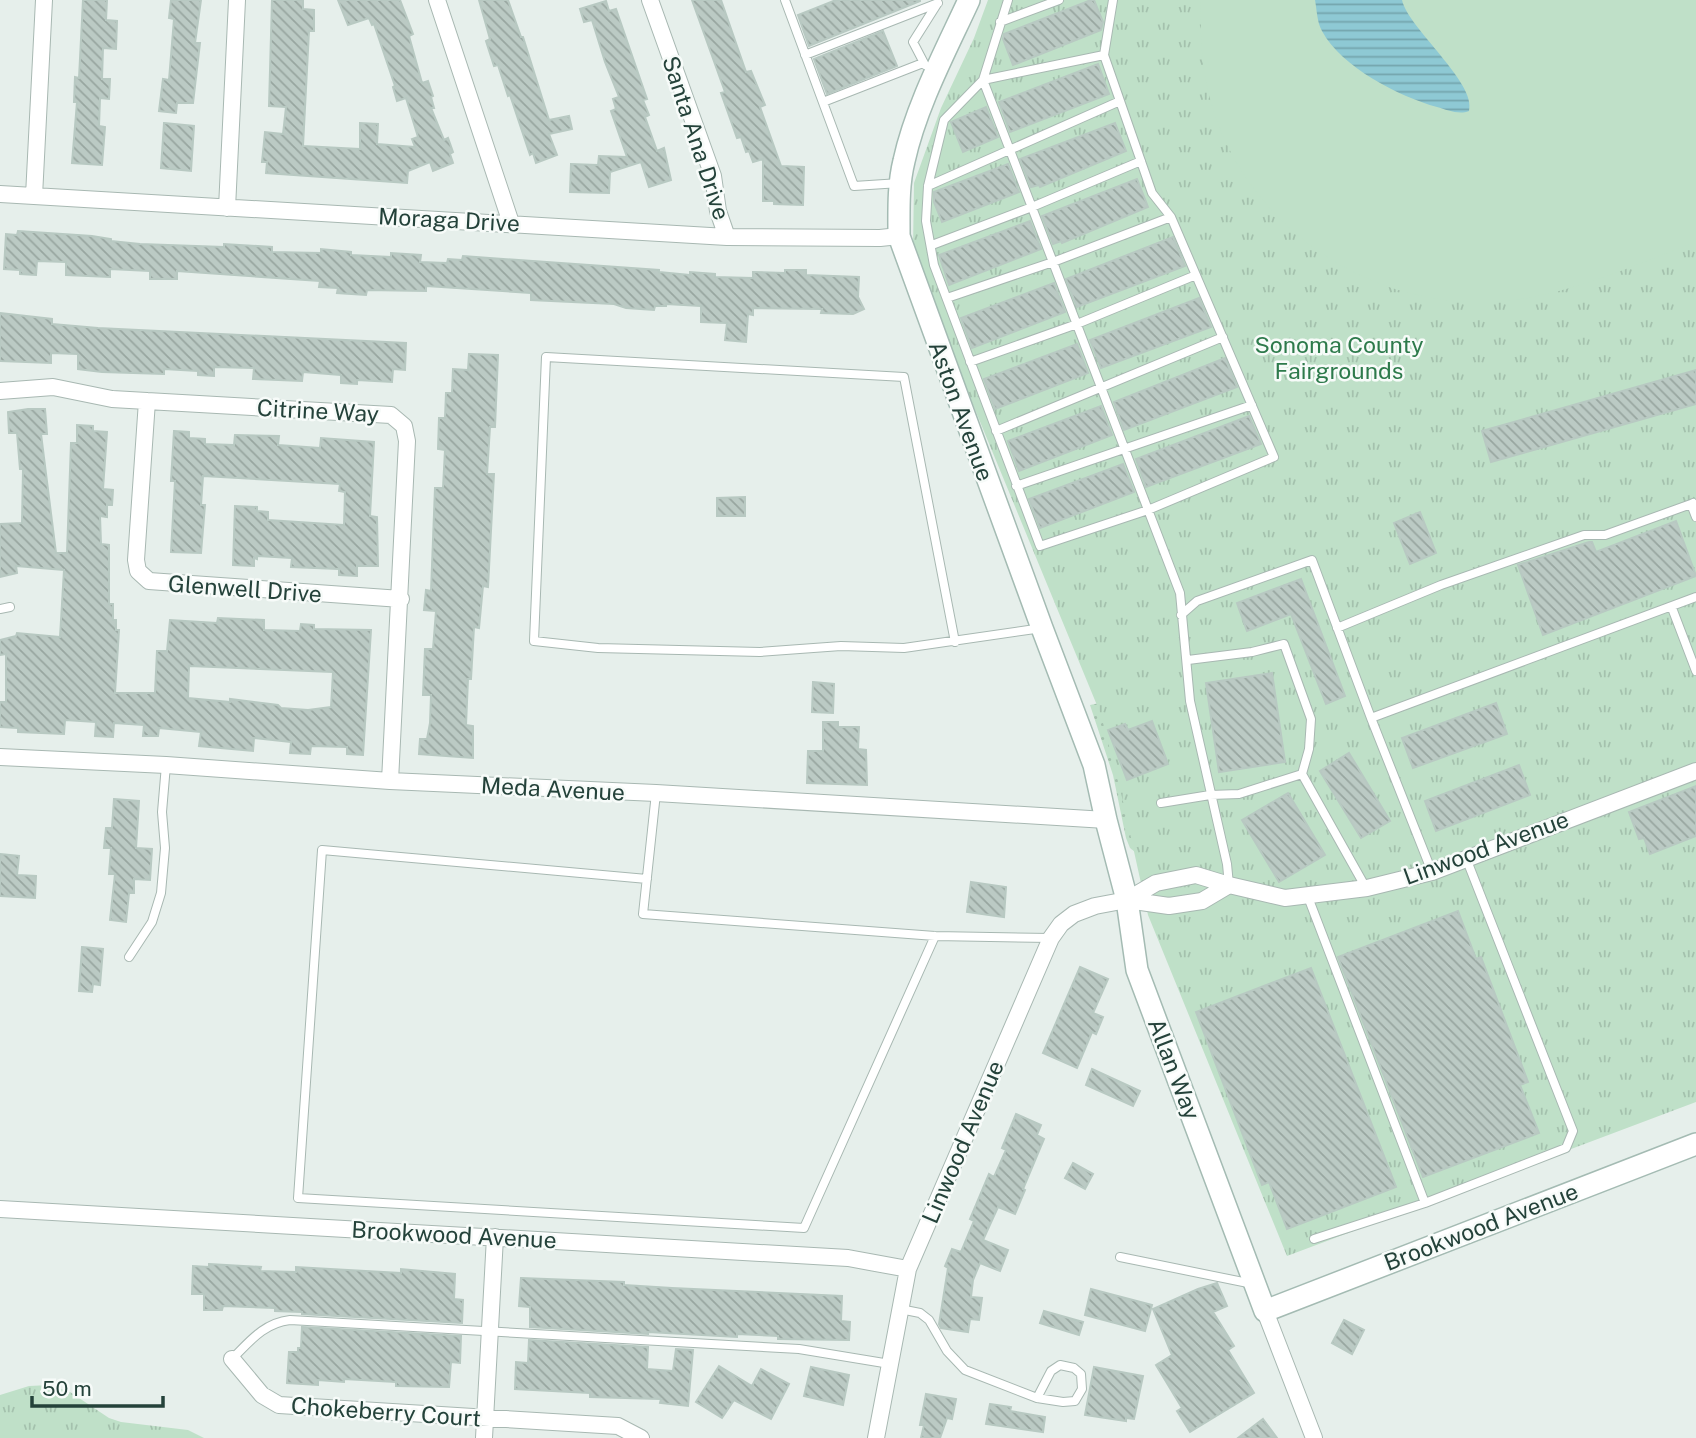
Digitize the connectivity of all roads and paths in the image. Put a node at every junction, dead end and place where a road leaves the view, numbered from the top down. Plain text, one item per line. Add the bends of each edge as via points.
1 (44, 0) edge
2 (237, 0) edge
3 (438, 0) edge
4 (650, 0) edge
5 (970, 0) edge
6 (1008, 0) edge
7 (1059, 0) edge
8 (1113, 0) edge
9 (788, 1) edge
10 (939, 1) edge
11 (1000, 22) junction
12 (805, 55) junction
13 (1104, 55) junction
14 (929, 68) junction
15 (983, 80) junction
16 (1120, 101) junction
17 (822, 102) junction
18 (1010, 150) junction
19 (1141, 161) junction
20 (900, 183) junction
21 (928, 186) junction
22 (0, 194) edge
23 (34, 196) junction
24 (1032, 207) junction
25 (227, 208) junction
26 (1171, 217) junction
27 (511, 223) junction
28 (898, 236) junction
29 (727, 237) junction
30 (932, 245) junction
31 (1053, 262) junction
32 (1196, 275) junction
33 (947, 298) junction
34 (1077, 324) junction
35 (1223, 337) junction
36 (970, 362) junction
37 (1101, 388) junction
38 (0, 391) edge
39 (147, 401) junction
40 (1252, 405) junction
41 (996, 432) junction
42 (1125, 449) junction
43 (1016, 486) junction
44 (1693, 503) edge
45 (1148, 510) junction
46 (1696, 517) edge
47 (1696, 597) edge
48 (401, 599) junction
49 (10, 607) dead end
50 (1672, 608) junction
51 (0, 609) edge
52 (1181, 615) junction
53 (1042, 628) junction
54 (1337, 628) junction
55 (955, 642) junction
56 (1188, 660) junction
57 (1696, 671) edge
58 (1371, 718) junction
59 (0, 757) edge
60 (166, 765) junction
61 (1696, 771) edge
62 (1302, 775) junction
63 (390, 781) junction
64 (656, 793) junction
65 (1210, 795) junction
66 (1161, 803) dead end
67 (1105, 820) junction
68 (1466, 859) junction
69 (1432, 872) junction
70 (647, 879) junction
71 (1229, 885) junction
72 (1367, 888) junction
73 (1308, 897) junction
74 (1127, 900) junction
75 (935, 936) junction
76 (1051, 938) junction
77 (129, 957) dead end
78 (1696, 1144) edge
79 (1425, 1203) junction
80 (0, 1209) edge
81 (495, 1237) junction
82 (1314, 1239) dead end
83 (1120, 1256) dead end
84 (908, 1269) junction
85 (1255, 1284) junction
86 (900, 1309) junction
87 (1265, 1311) junction
88 (489, 1332) junction
89 (232, 1359) joint
90 (890, 1364) junction
91 (1037, 1398) junction
92 (485, 1418) junction
93 (484, 1438) edge
94 (641, 1438) edge
95 (876, 1438) edge
96 (1314, 1438) edge

1 - 23 street
2 - 25 street
3 - 27 street
4 - 29 street, Santa Ana Drive via 713,176
5 - 14 street, Aston Avenue
6 - 11 lane
7 - 11 lane
8 - 13 lane
9 - 12 lane
10 - 12 lane
10 - 14 lane via 913,42
11 - 15 lane
12 - 17 lane
13 - 15 lane
13 - 16 lane
14 - 17 lane
14 - 20 street, Aston Avenue
15 - 18 lane
15 - 21 lane via 944,120
16 - 18 lane
16 - 19 lane
17 - 20 lane via 853,186
18 - 21 lane
18 - 24 lane
19 - 24 lane
19 - 26 lane via 1152,193
20 - 28 street, Aston Avenue
21 - 30 lane via 926,221
22 - 23 street, Moraga Drive
23 - 25 street, Moraga Drive
24 - 30 lane
24 - 31 lane
25 - 27 street, Moraga Drive
26 - 31 lane
26 - 32 lane
27 - 29 street, Moraga Drive
28 - 29 street, Moraga Drive
28 - 53 street, Aston Avenue
30 - 33 lane via 934,265
31 - 33 lane
31 - 34 lane
32 - 34 lane
32 - 35 lane
33 - 36 lane
34 - 36 lane
34 - 37 lane
35 - 37 lane
35 - 40 lane
36 - 41 lane
37 - 41 lane
37 - 42 lane
38 - 39 street, Citrine Way via 53,387
39 - 48 street, Citrine Way via 391,415 404,426 407,441
39 - 48 street, Glenwell Drive via 136,560 138,571 149,581
40 - 42 lane
40 - 45 lane via 1274,457
41 - 43 lane
42 - 43 lane
42 - 45 lane
43 - 45 lane via 1040,547
44 - 46 lane
44 - 54 lane via 1605,535 1584,535 1466,576
45 - 52 lane via 1180,593
47 - 50 lane
48 - 63 street, Citrine Way
49 - 51 lane
50 - 57 lane
50 - 58 lane
52 - 54 lane via 1197,601 1312,561
52 - 56 lane
53 - 55 lane
53 - 67 street, Aston Avenue via 1094,765
54 - 58 lane
55 - 55 lane via 760,652 598,648 534,641 546,357 904,377
56 - 62 lane via 1284,644 1311,719
56 - 65 lane via 1190,701
58 - 69 lane
59 - 60 street, Meda Avenue
60 - 63 street, Meda Avenue
60 - 77 lane via 161,893 152,922
61 - 68 street, Linwood Avenue
62 - 65 lane via 1239,794
62 - 72 lane
63 - 64 street, Meda Avenue
64 - 67 street, Meda Avenue
64 - 70 lane
65 - 66 lane
65 - 71 lane
67 - 74 street, Allan Way
68 - 69 street, Linwood Avenue
68 - 79 lane via 1573,1130 1566,1148
69 - 72 street, Linwood Avenue
70 - 75 lane via 643,914
70 - 75 lane via 322,850 298,1198 804,1228
71 - 73 street, Linwood Avenue via 1285,898
71 - 74 street, Linwood Avenue via 1202,901 1169,906
71 - 74 street, Linwood Avenue via 1196,875 1156,883
72 - 73 street, Linwood Avenue
73 - 79 lane
74 - 76 street, Linwood Avenue via 1074,914
74 - 85 street, Allan Way via 1137,970
75 - 76 lane
76 - 84 street, Linwood Avenue
78 - 87 street, Brookwood Avenue
79 - 82 lane
80 - 81 street, Brookwood Avenue
81 - 84 street, Brookwood Avenue via 848,1258
81 - 88 street
83 - 85 lane
84 - 86 street, Linwood Avenue
85 - 87 street, Allan Way
86 - 90 street, Linwood Avenue
86 - 91 lane via 929,1320 947,1351 965,1370
87 - 96 street
88 - 89 lane via 290,1320 261,1329
88 - 90 lane via 799,1349
88 - 92 street
89 - 92 street, Chokeberry Court via 262,1395 279,1405
90 - 95 street, Linwood Avenue
91 - 91 lane via 1051,1371 1060,1365 1081,1374 1082,1390 1074,1401
92 - 93 street
92 - 94 street, Chokeberry Court via 618,1426

